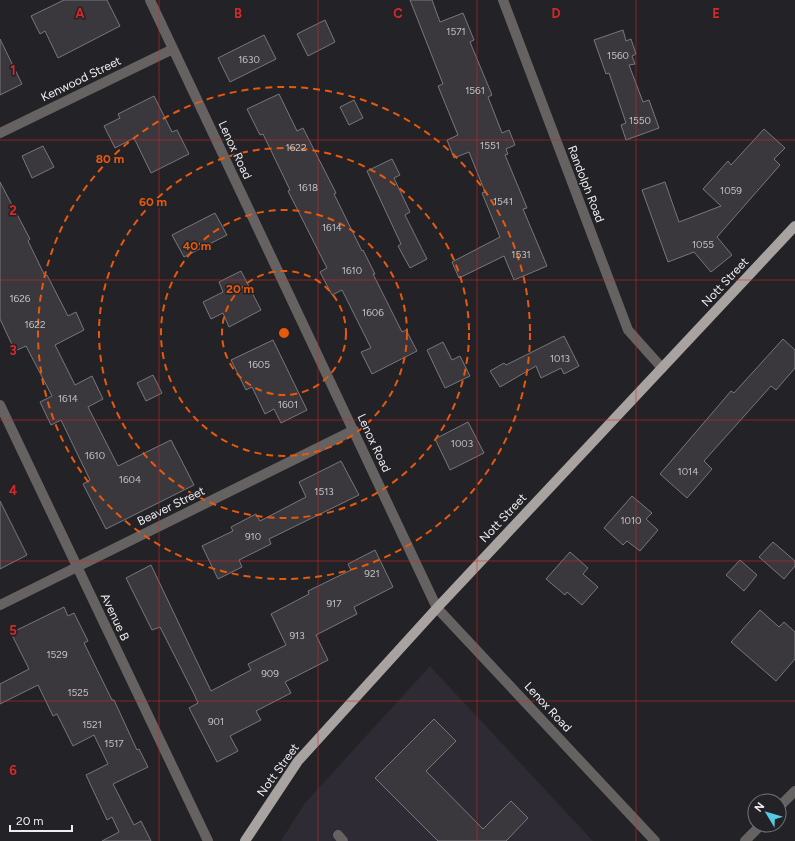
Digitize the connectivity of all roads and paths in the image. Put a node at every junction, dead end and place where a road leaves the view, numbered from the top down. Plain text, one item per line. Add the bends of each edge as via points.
1 (150, 0) edge
2 (503, 0) edge
3 (174, 49) junction
4 (0, 133) edge
5 (795, 226) edge
6 (662, 368) junction
7 (0, 405) edge
8 (354, 430) junction
9 (77, 567) junction
10 (0, 605) edge
11 (437, 608) junction
12 (795, 791) edge
13 (787, 799) edge
14 (753, 833) edge
15 (208, 841) edge
16 (245, 841) edge
17 (655, 841) edge
18 (745, 841) edge

1 - 3 street, Lenox Road
2 - 6 street, Randolph Road via 628,330
3 - 4 street, Kenwood Street
3 - 8 street, Lenox Road
5 - 6 main road, Nott Street
6 - 11 main road, Nott Street
7 - 9 street, Avenue B
8 - 9 street, Beaver Street
8 - 11 street, Lenox Road
9 - 10 street, Beaver Street
9 - 15 street, Avenue B
11 - 16 main road, Nott Street via 298,761
11 - 17 street, Lenox Road
12 - 13 street
14 - 18 street

